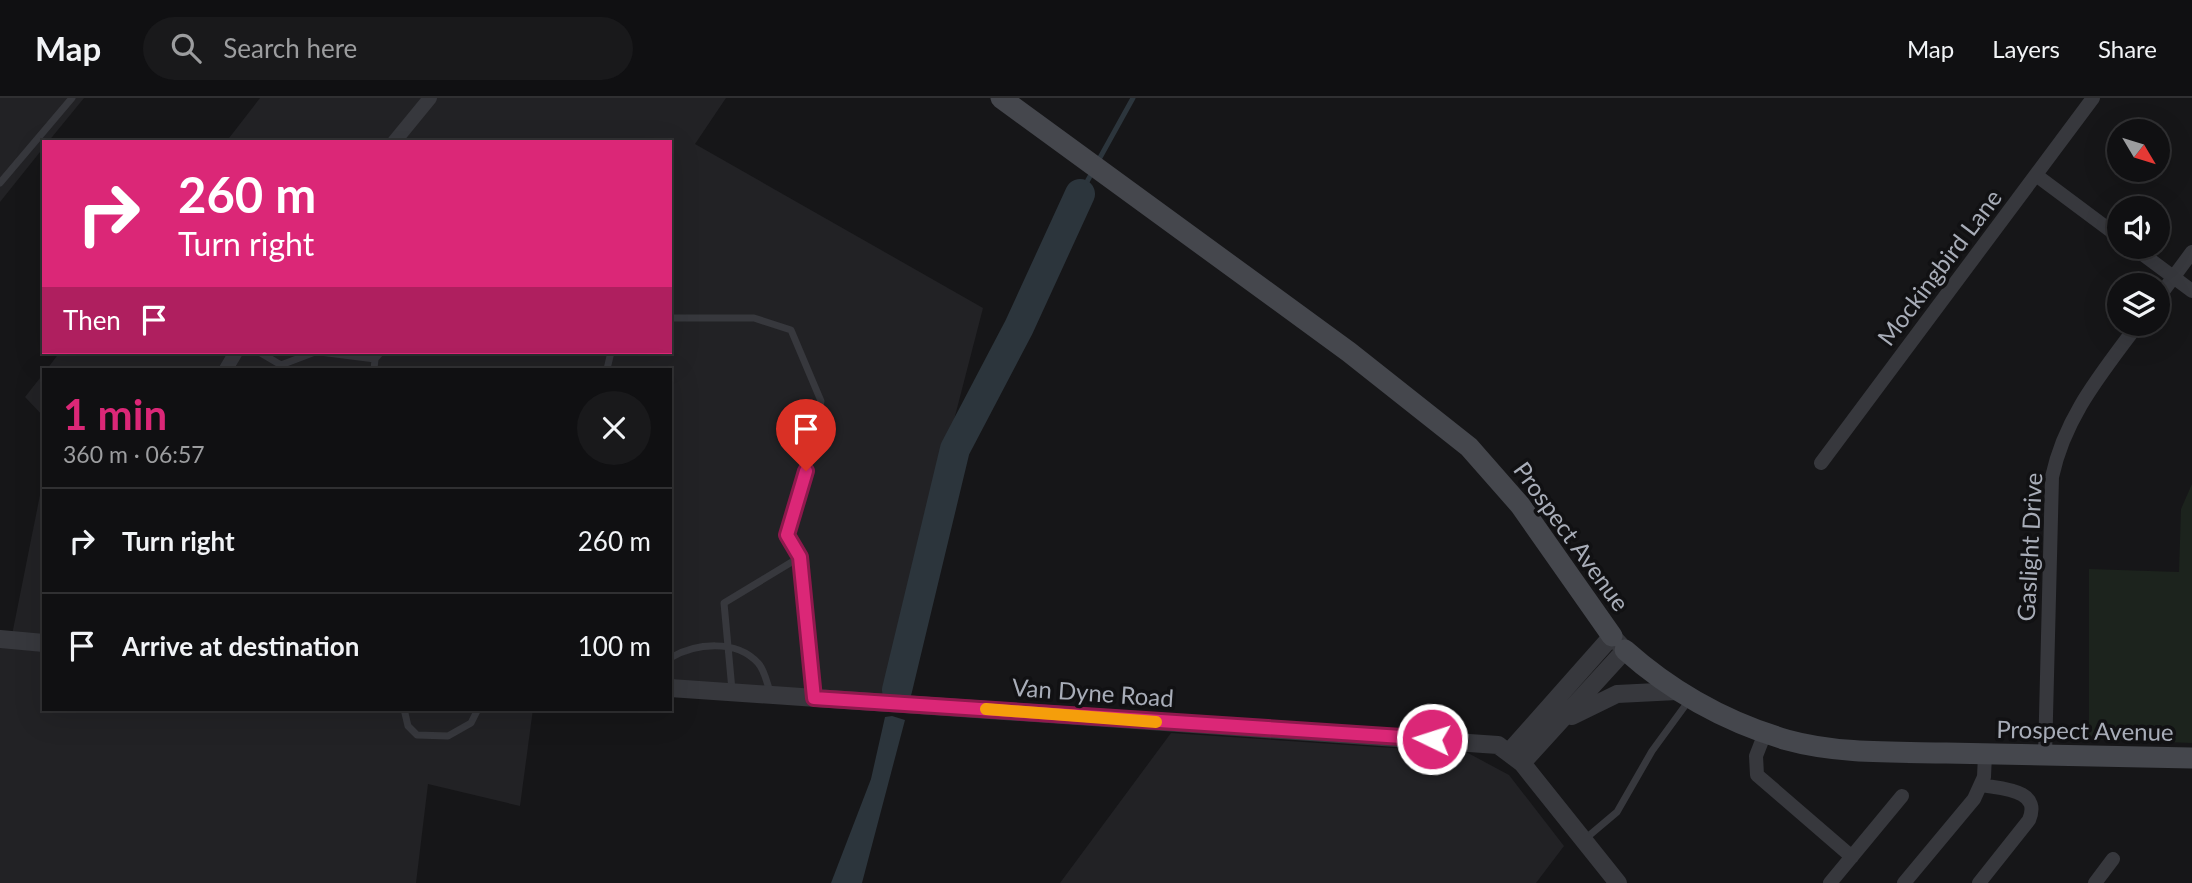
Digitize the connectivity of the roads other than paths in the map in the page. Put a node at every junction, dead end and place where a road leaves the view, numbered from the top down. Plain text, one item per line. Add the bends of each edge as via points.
1 (72, 98) edge
2 (430, 98) edge
3 (1001, 98) edge
4 (2093, 98) edge
5 (396, 140) edge
6 (2036, 175) junction
7 (0, 183) edge
8 (2107, 228) edge
9 (2192, 252) edge
10 (2149, 259) edge
11 (2174, 277) junction
12 (2170, 282) edge
13 (2192, 291) edge
14 (672, 318) edge
15 (2129, 336) edge
16 (262, 354) edge
17 (312, 354) edge
18 (334, 354) edge
19 (369, 354) edge
20 (379, 354) edge
21 (375, 359) junction
22 (280, 367) edge
23 (374, 368) edge
24 (1821, 463) dead end
25 (800, 557) junction
26 (0, 639) edge
27 (42, 643) edge
28 (1618, 643) junction
29 (728, 648) junction
30 (672, 658) edge
31 (672, 688) edge
32 (732, 692) junction
33 (771, 695) junction
34 (1684, 695) junction
35 (814, 698) junction
36 (404, 711) edge
37 (477, 711) edge
38 (1765, 733) junction
39 (1542, 740) junction
40 (1985, 754) junction
41 (2045, 756) junction
42 (1516, 757) junction
43 (2192, 758) edge
44 (1981, 785) junction
45 (1902, 796) dead end
46 (1584, 840) junction
47 (1852, 857) junction
48 (2112, 859) dead end
49 (1618, 883) edge
50 (1830, 883) edge
51 (1904, 883) edge
52 (1979, 883) edge
53 (2095, 883) edge

1 - 7 lane
2 - 5 street
3 - 28 main road, Prospect Avenue via 1349,352 1469,447 1520,505
4 - 6 street, Mockingbird Lane
6 - 8 street
6 - 24 street, Mockingbird Lane
9 - 11 street
10 - 11 street
11 - 12 street
11 - 13 street
14 - 25 lane via 754,318 791,330 821,401 801,495 787,535
15 - 41 street, Gaslight Drive via 2076,410 2055,464 2049,513
16 - 22 lane
17 - 22 lane
18 - 21 lane
19 - 21 lane
20 - 21 lane
21 - 23 lane
25 - 29 lane via 724,603
25 - 35 lane
26 - 27 street
28 - 34 main road, Prospect Avenue via 1663,683
28 - 39 street
28 - 42 street
29 - 30 lane via 697,646
29 - 32 lane
29 - 33 lane via 738,648 760,664
31 - 32 street, Van Dyne Road
32 - 33 street, Van Dyne Road
33 - 35 street, Van Dyne Road
34 - 38 main road, Prospect Avenue
34 - 39 street via 1638,691 1606,698 1584,708
34 - 46 lane via 1617,811
35 - 42 street, Van Dyne Road via 1483,742
36 - 37 lane via 408,726 417,735 448,736 471,723
38 - 40 main road, Prospect Avenue via 1856,750
38 - 47 street via 1756,756 1758,775
39 - 42 street
40 - 41 main road, Prospect Avenue
40 - 44 street
41 - 43 main road, Prospect Avenue
42 - 46 street
44 - 51 street
44 - 52 street via 2022,793 2032,809 2029,820
45 - 47 street
46 - 49 street
47 - 50 street
48 - 53 street

